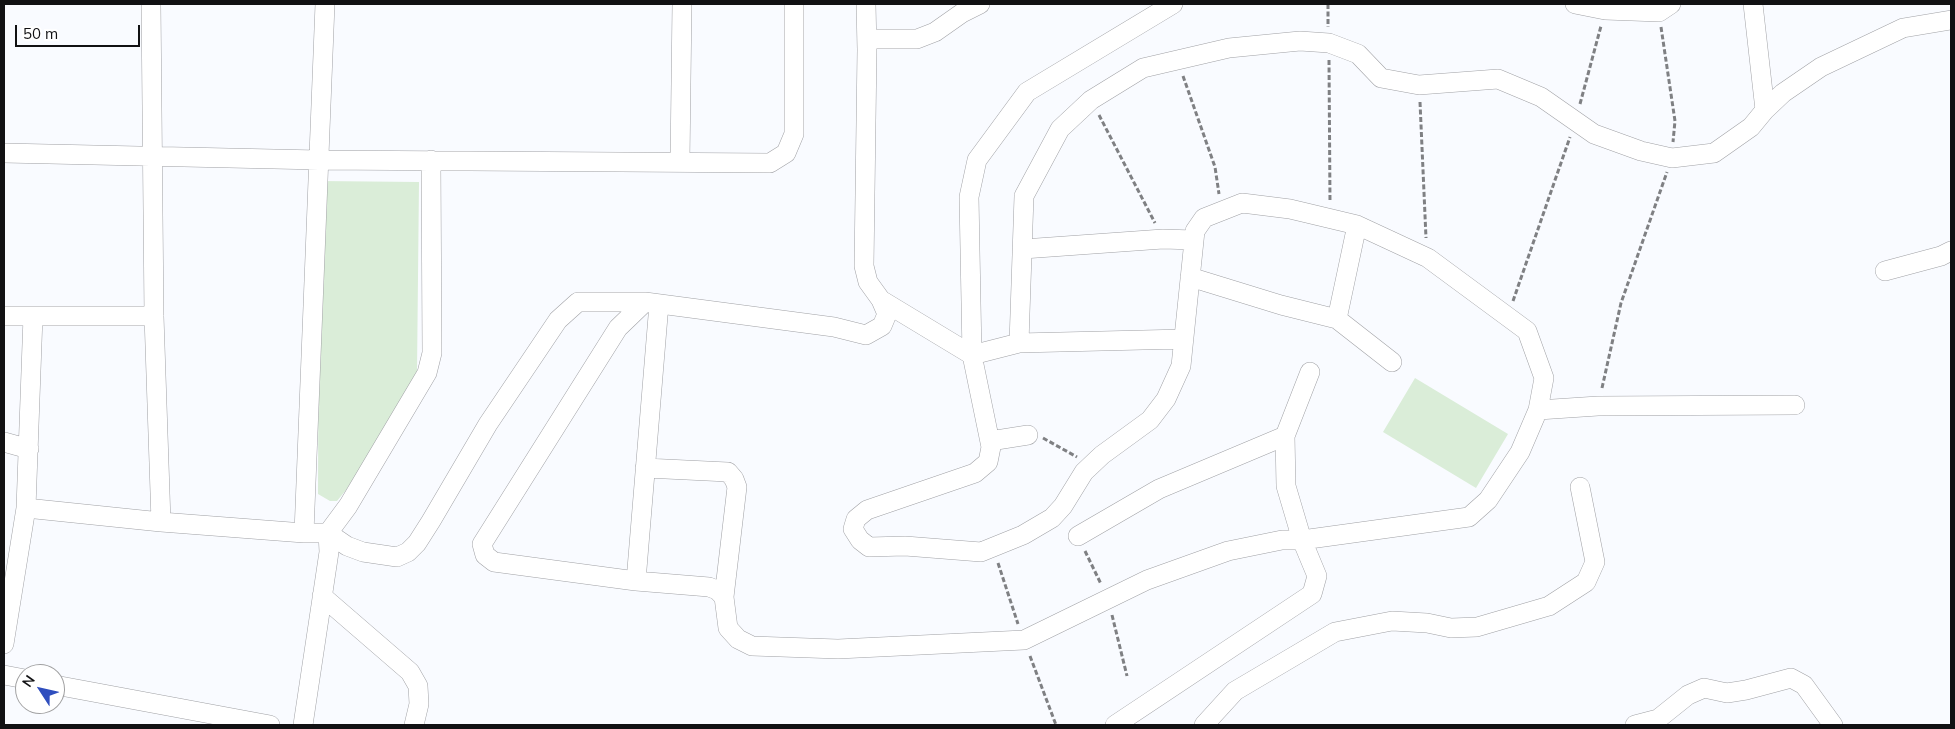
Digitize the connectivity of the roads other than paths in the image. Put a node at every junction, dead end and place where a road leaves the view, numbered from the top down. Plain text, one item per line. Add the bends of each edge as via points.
1 (151, 4) edge
2 (325, 4) edge
3 (682, 4) edge
4 (794, 4) edge
5 (866, 4) edge
6 (980, 4) edge
7 (1173, 4) edge
8 (1575, 4) edge
9 (1753, 4) edge
10 (1665, 8) edge
11 (1951, 20) edge
12 (867, 40) junction
13 (1765, 110) junction
14 (4, 153) edge
15 (152, 157) junction
16 (319, 160) junction
17 (431, 160) junction
18 (680, 161) junction
19 (1356, 225) junction
20 (1194, 240) junction
21 (1023, 249) junction
22 (1951, 251) edge
23 (1885, 271) dead end
24 (1190, 277) junction
25 (881, 300) junction
26 (652, 303) junction
27 (4, 316) edge
28 (33, 316) junction
29 (154, 316) junction
30 (1337, 319) junction
31 (1184, 338) junction
32 (1019, 343) junction
33 (972, 355) junction
34 (1392, 362) dead end
35 (1310, 372) dead end
36 (1795, 405) dead end
37 (1538, 410) junction
38 (1028, 436) road end
39 (1285, 436) junction
40 (4, 442) edge
41 (990, 442) junction
42 (28, 449) junction
43 (645, 468) junction
44 (1580, 487) dead end
45 (26, 508) junction
46 (161, 522) junction
47 (304, 533) junction
48 (328, 533) junction
49 (1078, 536) dead end
50 (1302, 540) junction
51 (636, 581) junction
52 (322, 596) junction
53 (724, 597) junction
54 (4, 644) edge
55 (65, 686) edge
56 (270, 725) edge
57 (303, 725) edge
58 (414, 725) edge
59 (1115, 725) edge
60 (1204, 725) edge
61 (1635, 725) edge
62 (1833, 725) edge

1 - 15 street
2 - 16 street
3 - 18 street
4 - 18 street via 794,134 786,153 770,162
5 - 12 street
6 - 12 street via 935,32 917,39
7 - 33 street via 1027,92 977,160 969,197
8 - 10 street via 1605,10
9 - 13 street
11 - 13 street via 1903,28 1821,67 1783,93
12 - 25 street via 864,266 868,282
13 - 21 street via 1751,127 1714,153 1672,158 1594,134 1541,96 1498,79 1420,85 1382,78 1358,54 1329,44 1300,41 1229,48 1142,68 1091,100 1060,129 1024,196
14 - 15 street
15 - 16 street
15 - 29 street
16 - 17 street
16 - 47 street
17 - 18 street
17 - 48 street via 432,353 427,373 348,506
19 - 20 street via 1290,209 1242,204 1204,218 1195,231
19 - 30 street
19 - 37 street via 1428,258 1527,331 1544,378
20 - 21 street via 1163,239
20 - 24 street
21 - 32 street
22 - 23 street
24 - 30 street
24 - 31 street
25 - 26 street via 887,314 882,326 866,335 834,326
25 - 33 street
26 - 43 street
26 - 48 street via 578,302 558,320 408,552 397,557 363,552
26 - 51 street via 618,328 482,544 485,556 494,562
27 - 28 street
28 - 29 street
28 - 42 street
29 - 46 street
30 - 34 street
31 - 32 street
31 - 41 street via 1181,366 1166,398 1150,420 1091,465 1052,518 1023,535 981,552 905,546 869,547 860,540 853,529 856,519 867,510 975,473 988,462
32 - 33 street
33 - 41 street
35 - 39 street
36 - 37 street via 1598,406
37 - 50 street via 1520,452 1488,500 1469,517
38 - 41 street
39 - 49 street via 1159,489
39 - 50 street via 1286,486
40 - 42 street
42 - 45 street
43 - 51 street
43 - 53 street via 728,472 734,479 737,487
44 - 60 street via 1595,562 1586,582 1549,606 1478,626 1451,628 1392,621 1335,632 1236,691
45 - 46 street
45 - 54 street
46 - 47 street
47 - 48 street
48 - 52 street via 329,552
50 - 53 street via 1282,540 1228,551 1147,580 1024,640 838,649 752,646 738,639 728,628
50 - 59 street via 1317,576 1312,594
51 - 53 street via 709,587
52 - 57 street
52 - 58 street via 410,672 418,686 419,704
55 - 56 street
61 - 62 street via 1658,719 1688,695 1704,688 1727,693 1791,678 1804,685

